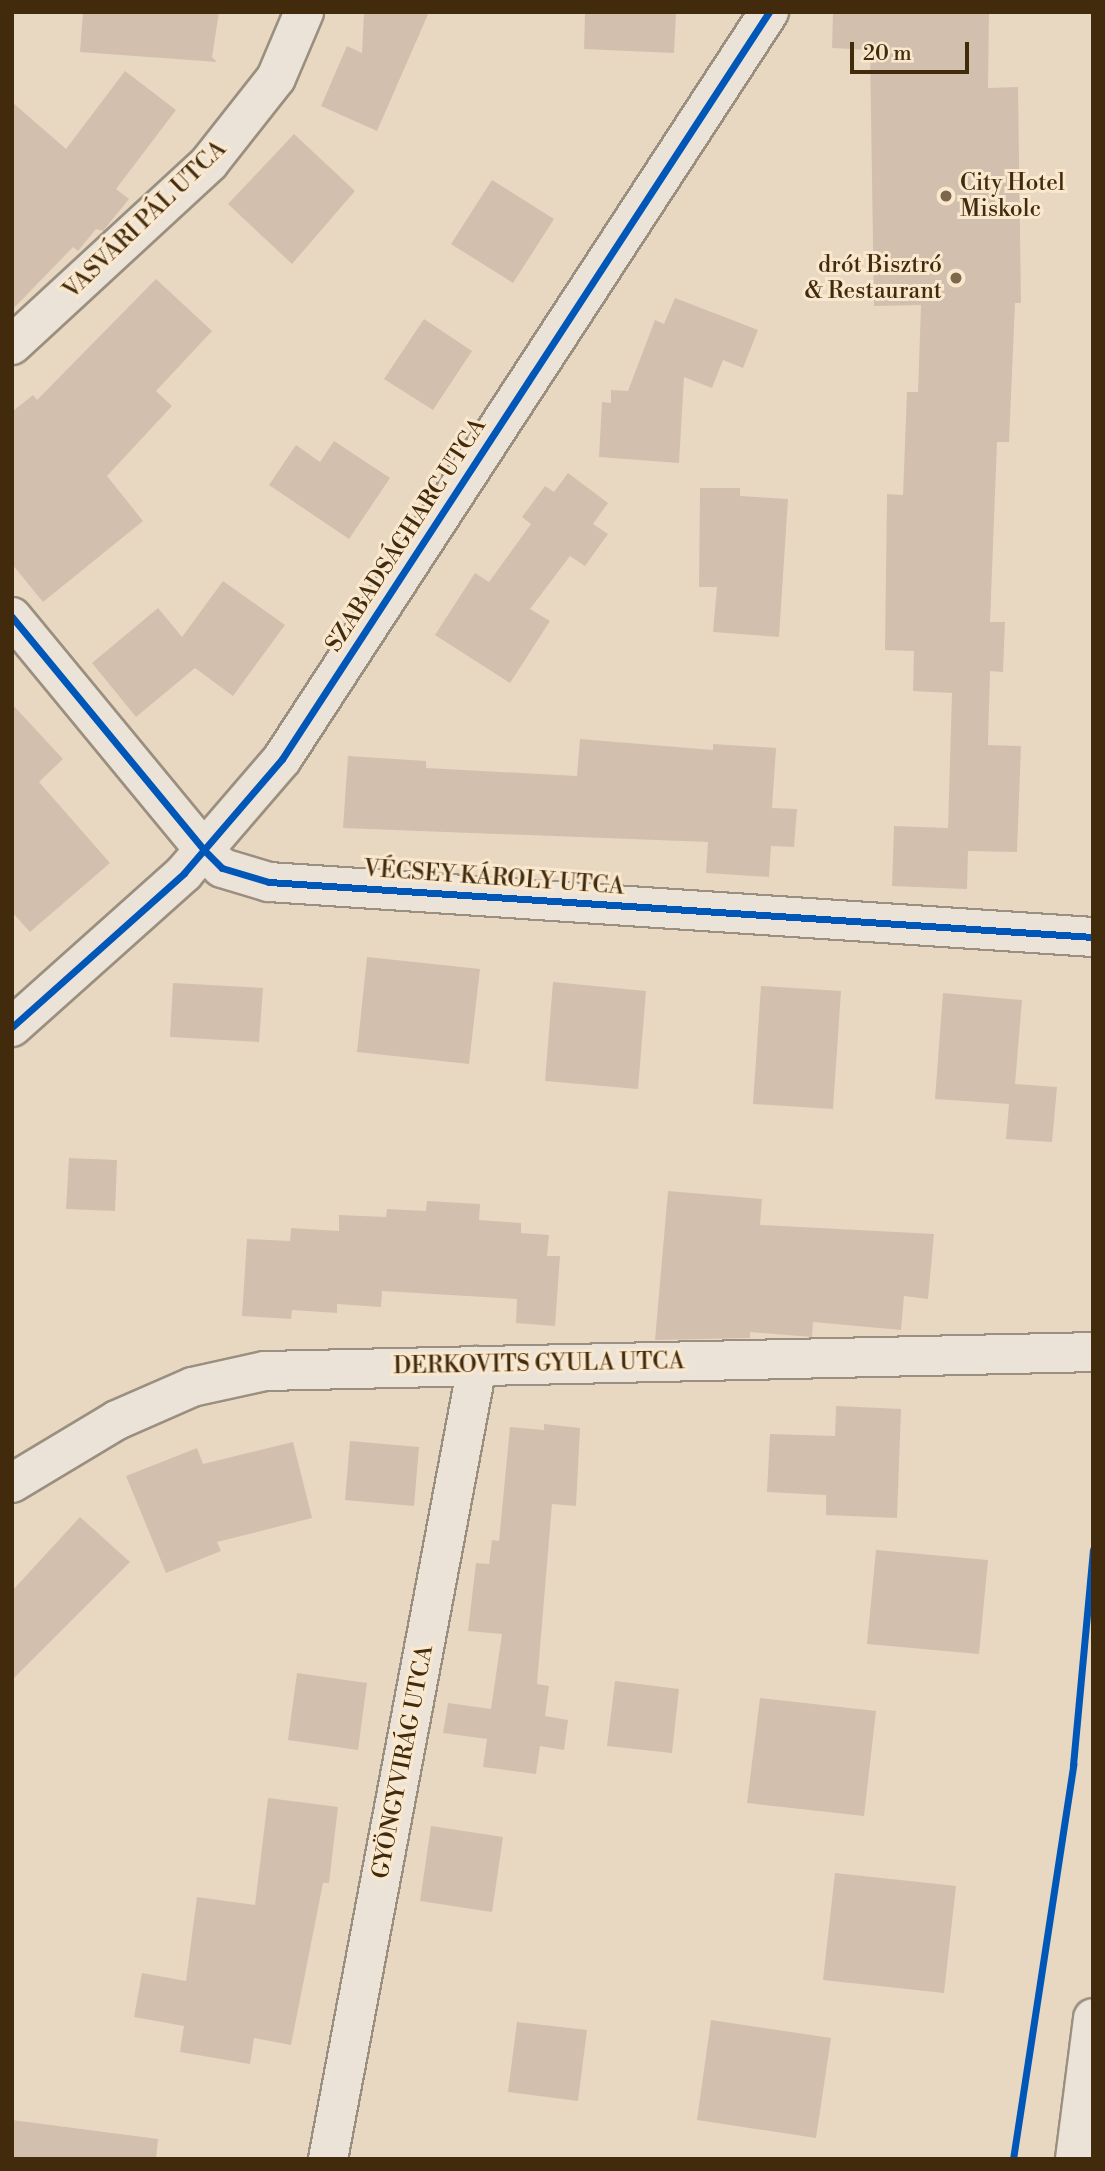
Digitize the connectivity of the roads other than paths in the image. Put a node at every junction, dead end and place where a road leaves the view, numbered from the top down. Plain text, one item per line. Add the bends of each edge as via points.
1 (304, 12) edge
2 (769, 12) edge
3 (12, 345) edge
4 (12, 617) edge
5 (204, 850) junction
6 (1093, 937) edge
7 (12, 1027) edge
8 (1093, 1352) edge
9 (477, 1366) junction
10 (12, 1483) edge
11 (1093, 2018) edge
12 (328, 2159) edge
13 (1074, 2159) edge

1 - 3 street, VASVÁRI PÁL UTCA via 276,78 209,163
2 - 5 street, SZABADSÁGHARC UTCA via 282,759
4 - 5 street, VÉCSEY KÁROLY UTCA
5 - 6 street, VÉCSEY KÁROLY UTCA via 222,868 269,882
5 - 7 street, SZABADSÁGHARC UTCA via 98,954
8 - 9 street, DERKOVITS GYULA UTCA
9 - 10 street, DERKOVITS GYULA UTCA via 265,1371 191,1387 117,1420
9 - 12 street, GYÖNGYVIRÁG UTCA
11 - 13 street

